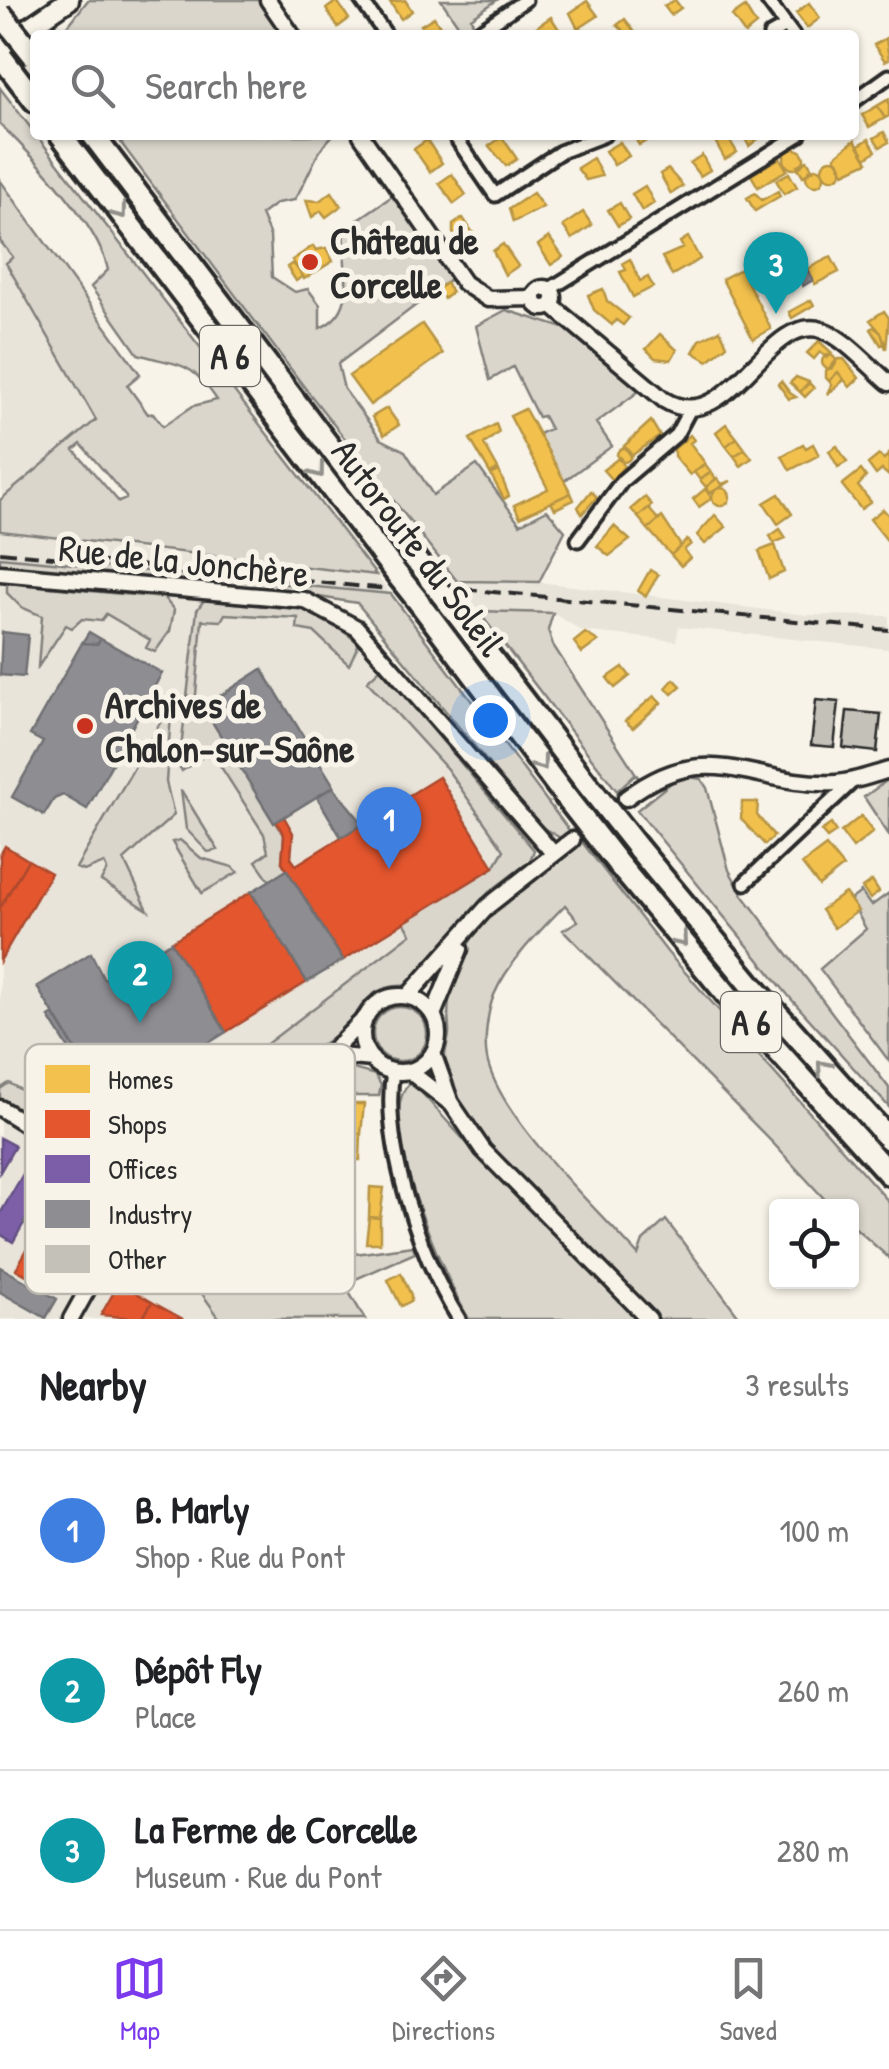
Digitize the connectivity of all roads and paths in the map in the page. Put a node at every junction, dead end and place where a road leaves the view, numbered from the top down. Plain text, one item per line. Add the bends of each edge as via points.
1 (69, 0) edge
2 (268, 0) edge
3 (362, 0) edge
4 (525, 0) edge
5 (767, 0) edge
6 (0, 13) edge
7 (289, 30) edge
8 (383, 30) edge
9 (481, 30) edge
10 (789, 30) edge
11 (0, 47) edge
12 (30, 51) edge
13 (0, 55) edge
14 (889, 76) edge
15 (30, 94) edge
16 (859, 98) edge
17 (65, 140) edge
18 (98, 140) edge
19 (364, 140) edge
20 (457, 140) edge
21 (591, 140) edge
22 (791, 140) edge
23 (550, 297) junction
24 (889, 383) edge
25 (690, 409) junction
26 (578, 540) dead end
27 (0, 573) edge
28 (889, 770) edge
29 (853, 781) junction
30 (626, 798) tunnel mouth
31 (572, 840) tunnel mouth
32 (553, 853) junction
33 (745, 883) dead end
34 (488, 906) junction
35 (408, 996) junction
36 (433, 1015) junction
37 (366, 1017) junction
38 (340, 1044) edge
39 (433, 1053) junction
40 (355, 1058) edge
41 (372, 1059) junction
42 (401, 1071) junction
43 (451, 1103) junction
44 (0, 1108) edge
45 (25, 1124) edge
46 (889, 1139) edge
47 (889, 1174) edge
48 (85, 1294) edge
49 (71, 1319) edge
50 (459, 1319) edge
51 (649, 1319) edge

1 - 11 main road
2 - 7 street
3 - 8 street
4 - 9 street
5 - 10 street
6 - 12 highway, bridge
13 - 15 highway
14 - 16 street
17 -> 47 highway, Autoroute du Soleil / A 6, bridge via 619,864
46 -> 18 highway, Autoroute du Soleil / A 6, bridge via 584,780
19 - 23 street via 464,283 488,298 534,298 540,308
20 - 21 street via 495,194
22 - 23 street
23 - 25 street via 664,400
24 - 25 street via 831,336 804,330 715,399
25 - 26 street via 676,435 622,481
27 - 32 street, Rue de la Jonchère via 324,607 357,628
28 - 29 street
29 - 30 street via 694,765
29 - 33 street
31 - 32 street
32 - 34 street
34 - 35 street
34 - 36 street via 462,946
35 - 36 street
35 - 37 street via 382,1000
36 - 39 street
37 - 38 street
37 - 41 street via 363,1038
39 - 42 street
39 - 43 street
40 - 41 street
41 - 42 street
42 - 43 street
42 - 50 street via 391,1120 428,1259
43 - 51 street via 483,1150
44 - 45 street
48 - 49 street

